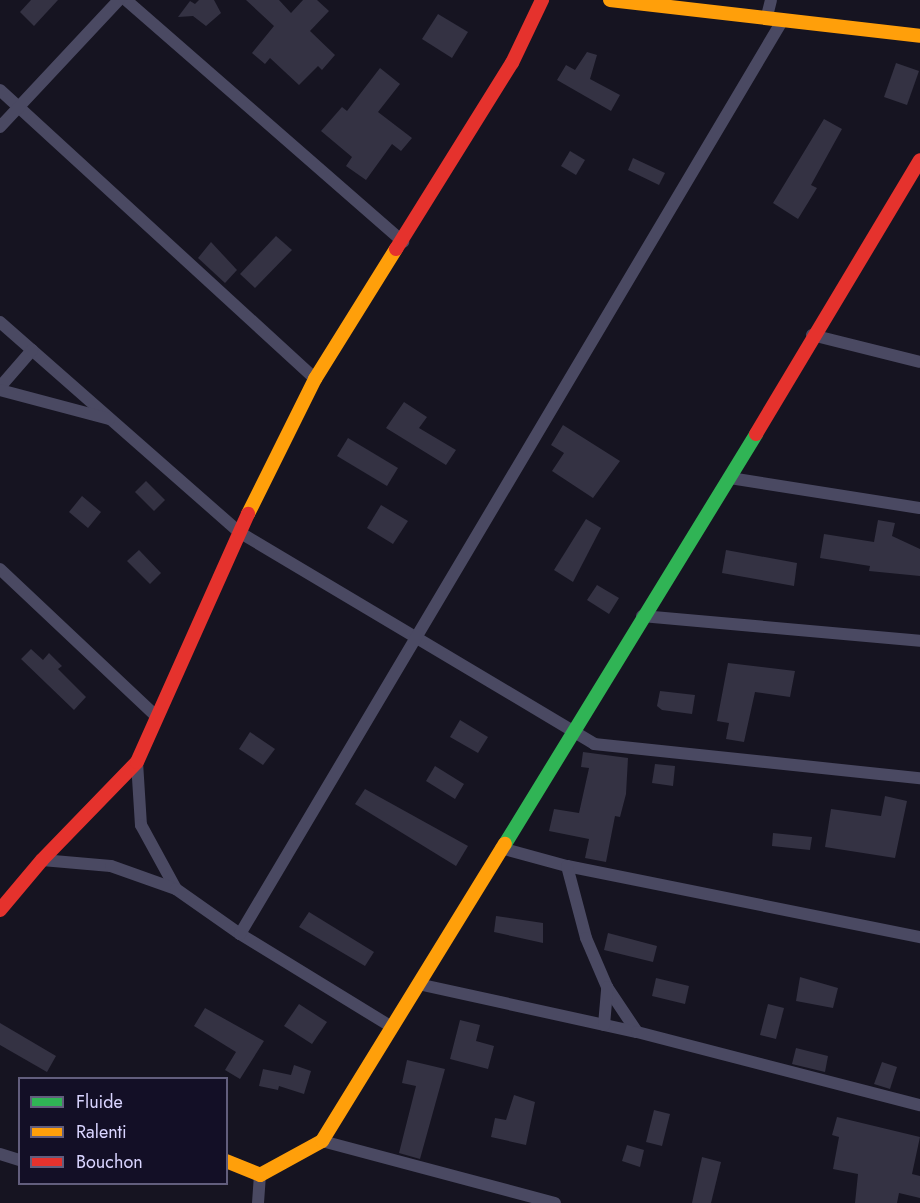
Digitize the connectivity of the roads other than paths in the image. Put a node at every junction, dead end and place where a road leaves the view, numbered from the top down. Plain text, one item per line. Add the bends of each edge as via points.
1 (119, 0) edge
2 (126, 0) edge
3 (542, 0) edge
4 (610, 0) edge
5 (771, 0) edge
6 (767, 16) junction
7 (782, 21) junction
8 (920, 36) edge
9 (0, 90) edge
10 (19, 107) junction
11 (0, 127) edge
12 (920, 160) edge
13 (404, 242) junction
14 (0, 322) edge
15 (812, 335) junction
16 (32, 350) junction
17 (920, 362) edge
18 (315, 379) junction
19 (0, 389) edge
20 (110, 419) junction
21 (730, 478) junction
22 (920, 508) edge
23 (239, 532) junction
24 (0, 568) edge
25 (642, 616) junction
26 (415, 639) junction
27 (920, 641) edge
28 (155, 715) junction
29 (570, 733) junction
30 (137, 762) junction
31 (920, 778) edge
32 (501, 848) junction
33 (42, 860) junction
34 (567, 866) junction
35 (176, 889) junction
36 (0, 910) edge
37 (240, 934) junction
38 (920, 937) edge
39 (418, 984) junction
40 (607, 987) junction
41 (604, 1024) junction
42 (392, 1027) junction
43 (637, 1032) junction
44 (920, 1105) edge
45 (322, 1141) junction
46 (0, 1154) edge
47 (18, 1159) edge
48 (228, 1162) edge
49 (260, 1175) junction
50 (258, 1203) edge
51 (555, 1203) edge

1 - 10 street
2 - 13 street
3 - 13 street via 512,63
4 - 6 street
5 - 6 street
6 - 7 street
7 - 8 street
7 - 26 street
9 - 10 street
10 - 11 street
10 - 18 street
12 - 15 street
13 - 18 street
14 - 16 street
15 - 17 street
15 - 21 street
16 - 19 street
16 - 20 street
18 - 23 street
19 - 20 street
20 - 23 street
21 - 22 street
21 - 25 street
23 - 26 street
23 - 28 street
24 - 28 street
25 - 27 street
25 - 29 street
26 - 29 street
26 - 37 street
28 - 30 street
29 - 31 street via 594,744
29 - 32 street
30 - 33 street
30 - 35 street via 141,825
32 - 34 street
32 - 39 street
33 - 35 street via 111,866
33 - 36 street
34 - 38 street
34 - 40 street via 586,938
35 - 37 street
37 - 42 street
39 - 41 street
39 - 42 street
40 - 41 street
40 - 43 street
41 - 43 street
42 - 45 street
43 - 44 street
45 - 49 street
45 - 51 street
46 - 47 street
48 - 49 street
49 - 50 street

